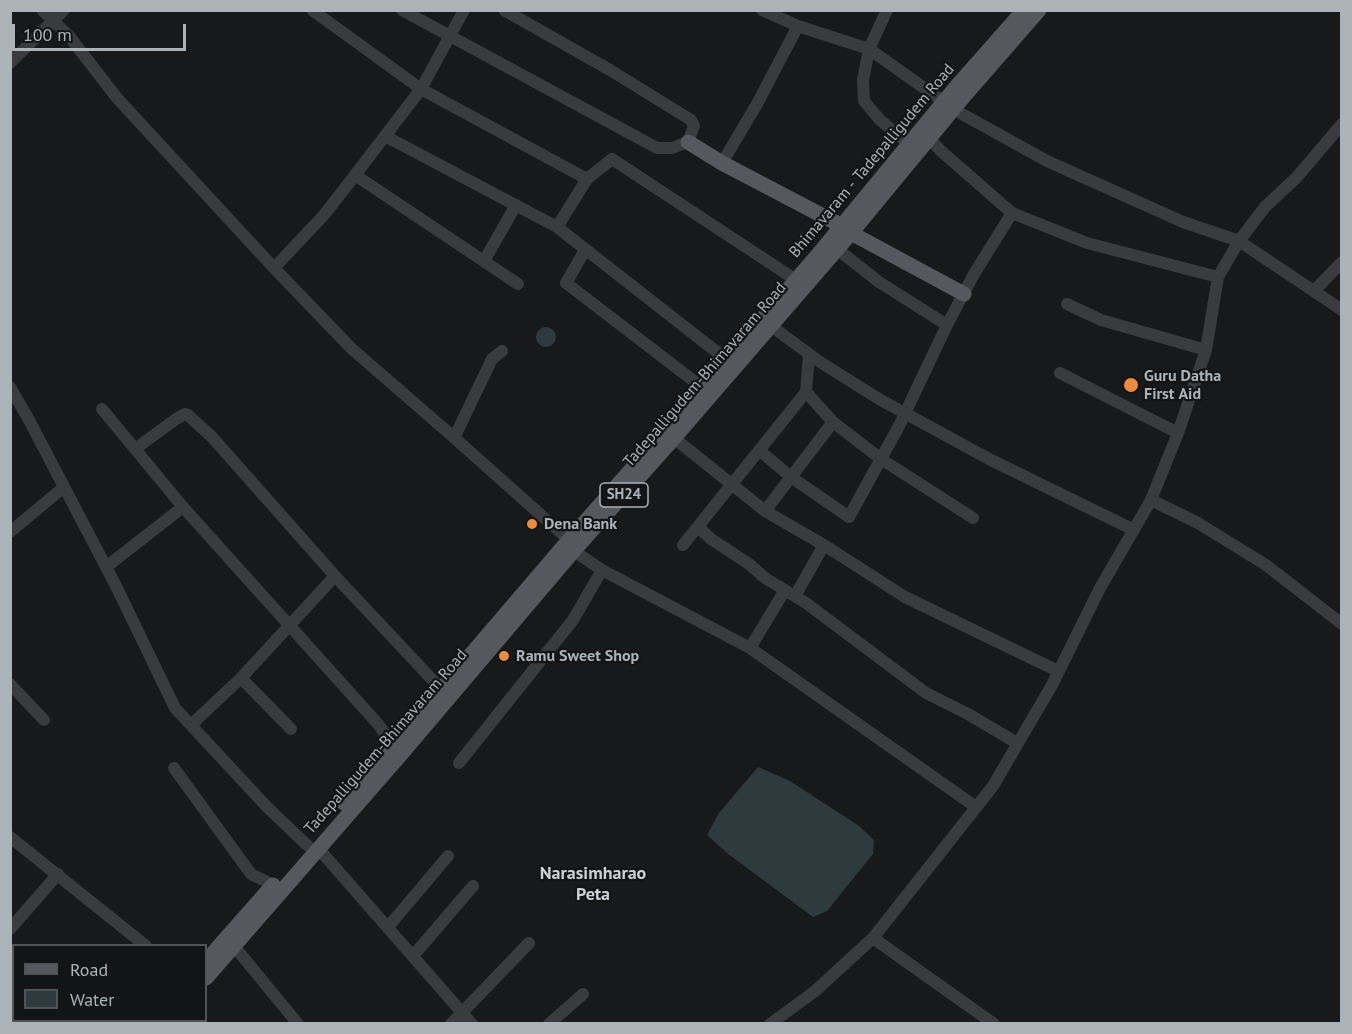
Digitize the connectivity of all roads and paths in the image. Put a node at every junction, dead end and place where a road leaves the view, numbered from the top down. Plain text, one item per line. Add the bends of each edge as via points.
1 (42, 10) edge
2 (64, 10) edge
3 (312, 10) edge
4 (402, 10) edge
5 (464, 10) edge
6 (504, 10) edge
7 (762, 10) edge
8 (887, 10) edge
9 (1024, 10) edge
10 (1039, 10) edge
11 (53, 21) junction
12 (798, 26) junction
13 (451, 36) junction
14 (869, 49) junction
15 (10, 63) edge
16 (421, 89) junction
17 (948, 106) junction
18 (1341, 124) edge
19 (385, 136) junction
20 (929, 138) junction
21 (688, 141) junction
22 (914, 148) junction
23 (722, 163) junction
24 (355, 175) junction
25 (587, 179) junction
26 (516, 205) junction
27 (1012, 213) junction
28 (557, 227) junction
29 (847, 230) junction
30 (1239, 241) junction
31 (585, 249) junction
32 (837, 249) junction
33 (820, 260) junction
34 (484, 261) junction
35 (1341, 262) edge
36 (274, 268) junction
37 (1218, 276) junction
38 (795, 279) junction
39 (518, 284) dead end
40 (1314, 291) junction
41 (964, 294) junction
42 (1067, 304) dead end
43 (1341, 310) edge
44 (947, 325) junction
45 (771, 326) junction
46 (1206, 350) junction
47 (502, 351) dead end
48 (808, 354) junction
49 (727, 360) junction
50 (1060, 373) dead end
51 (10, 387) edge
52 (703, 388) junction
53 (806, 392) junction
54 (102, 409) dead end
55 (905, 413) junction
56 (833, 422) junction
57 (1178, 433) junction
58 (450, 434) junction
59 (674, 438) junction
60 (135, 449) junction
61 (759, 450) junction
62 (881, 459) junction
63 (791, 477) junction
64 (732, 484) junction
65 (64, 487) junction
66 (1151, 501) junction
67 (183, 507) junction
68 (765, 511) junction
69 (973, 518) dead end
70 (698, 527) junction
71 (1134, 530) junction
72 (10, 532) edge
73 (824, 545) junction
74 (571, 546) junction
75 (683, 546) dead end
76 (106, 567) junction
77 (602, 570) junction
78 (335, 576) junction
79 (790, 593) junction
80 (1341, 624) edge
81 (288, 626) junction
82 (750, 648) junction
83 (1058, 672) junction
84 (241, 678) junction
85 (10, 684) edge
86 (441, 689) junction
87 (44, 720) dead end
88 (191, 725) junction
89 (291, 729) dead end
90 (1017, 743) junction
91 (393, 745) junction
92 (459, 763) dead end
93 (174, 768) dead end
94 (976, 807) junction
95 (10, 837) edge
96 (313, 847) junction
97 (448, 856) dead end
98 (58, 874) junction
99 (273, 885) junction
100 (473, 886) dead end
101 (388, 927) junction
102 (10, 929) edge
103 (873, 938) junction
104 (229, 942) junction
105 (529, 943) dead end
106 (145, 944) edge
107 (413, 956) junction
108 (207, 960) edge
109 (207, 976) edge
110 (583, 994) dead end
111 (462, 1012) junction
112 (298, 1023) edge
113 (452, 1023) edge
114 (472, 1023) edge
115 (549, 1023) edge
116 (770, 1023) edge
117 (994, 1023) edge

1 - 11 street
2 - 11 street
3 - 16 street
4 - 13 street
5 - 13 street
6 - 21 street via 691,120 694,126
7 - 12 street
8 - 14 street
9 - 17 main road, Bhimavaram - Tadepalligudem Road / SH24
10 - 17 main road, Tadepalligudem-Bhimavaram Road / SH24
11 - 15 street
11 - 36 street via 117,98
12 - 14 street
12 - 23 street
13 - 16 street
13 - 21 street via 657,148 672,148
14 - 17 street
14 - 22 street via 863,80 864,101
16 - 19 street
16 - 25 street
17 - 20 main road, Tadepalligudem-Bhimavaram Road / SH24
17 - 22 main road, Bhimavaram - Tadepalligudem Road / SH24
17 - 30 street via 1047,161 1183,222
18 - 30 street
19 - 24 street
19 - 26 street
20 - 22 main road, Tadepalligudem-Bhimavaram Road / SH24
20 - 27 street
21 - 23 main road
22 - 29 main road, Tadepalligudem-Bhimavaram Road / SH24
23 - 29 main road
24 - 34 street
24 - 36 street
25 - 28 street
25 - 38 street via 612,159
26 - 28 street
26 - 34 street
27 - 37 street via 1087,243
27 - 41 street
28 - 31 street
29 - 32 main road, Tadepalligudem-Bhimavaram Road / SH24
29 - 33 main road, Bhimavaram - Tadepalligudem Road / SH24
29 - 41 main road
30 - 37 street
30 - 40 street
31 - 49 street
31 - 52 street via 566,283
32 - 33 main road, Tadepalligudem-Bhimavaram Road / SH24
32 - 44 street via 879,282
33 - 38 main road, Bhimavaram - Tadepalligudem Road / SH24
33 - 45 main road, Tadepalligudem-Bhimavaram Road / SH24
34 - 39 street
35 - 40 street
36 - 58 street via 352,349
37 - 46 street
38 - 49 main road, Bhimavaram - Tadepalligudem Road / SH24
40 - 43 street
41 - 44 street
42 - 46 street via 1101,320
44 - 55 street
45 - 48 street
45 - 59 main road, Tadepalligudem-Bhimavaram Road / SH24
46 - 57 street
47 - 58 street via 492,359 456,434
48 - 53 street
48 - 55 street
49 - 52 main road, Bhimavaram - Tadepalligudem Road / SH24
50 - 57 street
51 - 65 street
52 - 74 main road, Bhimavaram - Tadepalligudem Road / SH24
53 - 56 street
53 - 61 street
54 - 60 street
55 - 62 street
55 - 71 street
56 - 62 street
56 - 63 street
57 - 66 street
58 - 74 street
59 - 64 street
59 - 74 main road, Tadepalligudem-Bhimavaram Road / SH24
60 - 67 street
60 - 78 street via 176,419 188,415
61 - 63 street
61 - 64 street
62 - 63 street via 849,517
62 - 69 street
63 - 68 street
64 - 68 street
64 - 70 street
65 - 72 street
65 - 76 street
66 - 71 street
66 - 80 street via 1198,523 1266,565
67 - 76 street
67 - 81 street
68 - 73 street
70 - 75 street
70 - 79 street
71 - 83 street
73 - 79 street
73 - 83 street via 905,597
74 - 77 street
74 - 86 main road, Bhimavaram - Tadepalligudem Road / SH24
74 - 96 main road, Tadepalligudem-Bhimavaram Road / SH24
76 - 88 street via 175,708
77 - 82 street
77 - 92 street via 573,620
78 - 81 street
78 - 86 street
79 - 82 street
79 - 90 street via 926,693
81 - 84 street
81 - 91 street
82 - 94 street
83 - 90 street
84 - 88 street
84 - 89 street
85 - 87 street
86 - 91 main road, Bhimavaram - Tadepalligudem Road / SH24
88 - 96 street via 267,807
90 - 94 street
91 - 96 main road, Bhimavaram - Tadepalligudem Road / SH24
93 - 99 street via 251,874
94 - 103 street
95 - 98 street
96 - 99 main road, Bhimavaram - Tadepalligudem Road / SH24
96 - 101 street
96 - 104 main road, Tadepalligudem-Bhimavaram Road / SH24
97 - 101 street
98 - 102 street
98 - 106 street
99 - 104 main road, Bhimavaram - Tadepalligudem Road / SH24
100 - 107 street
101 - 107 street
103 - 116 street via 814,992
103 - 117 street
104 - 108 main road, Bhimavaram - Tadepalligudem Road / SH24
104 - 109 main road, Tadepalligudem-Bhimavaram Road / SH24
104 - 112 street
105 - 111 street
107 - 111 street
110 - 115 street
111 - 113 street
111 - 114 street

